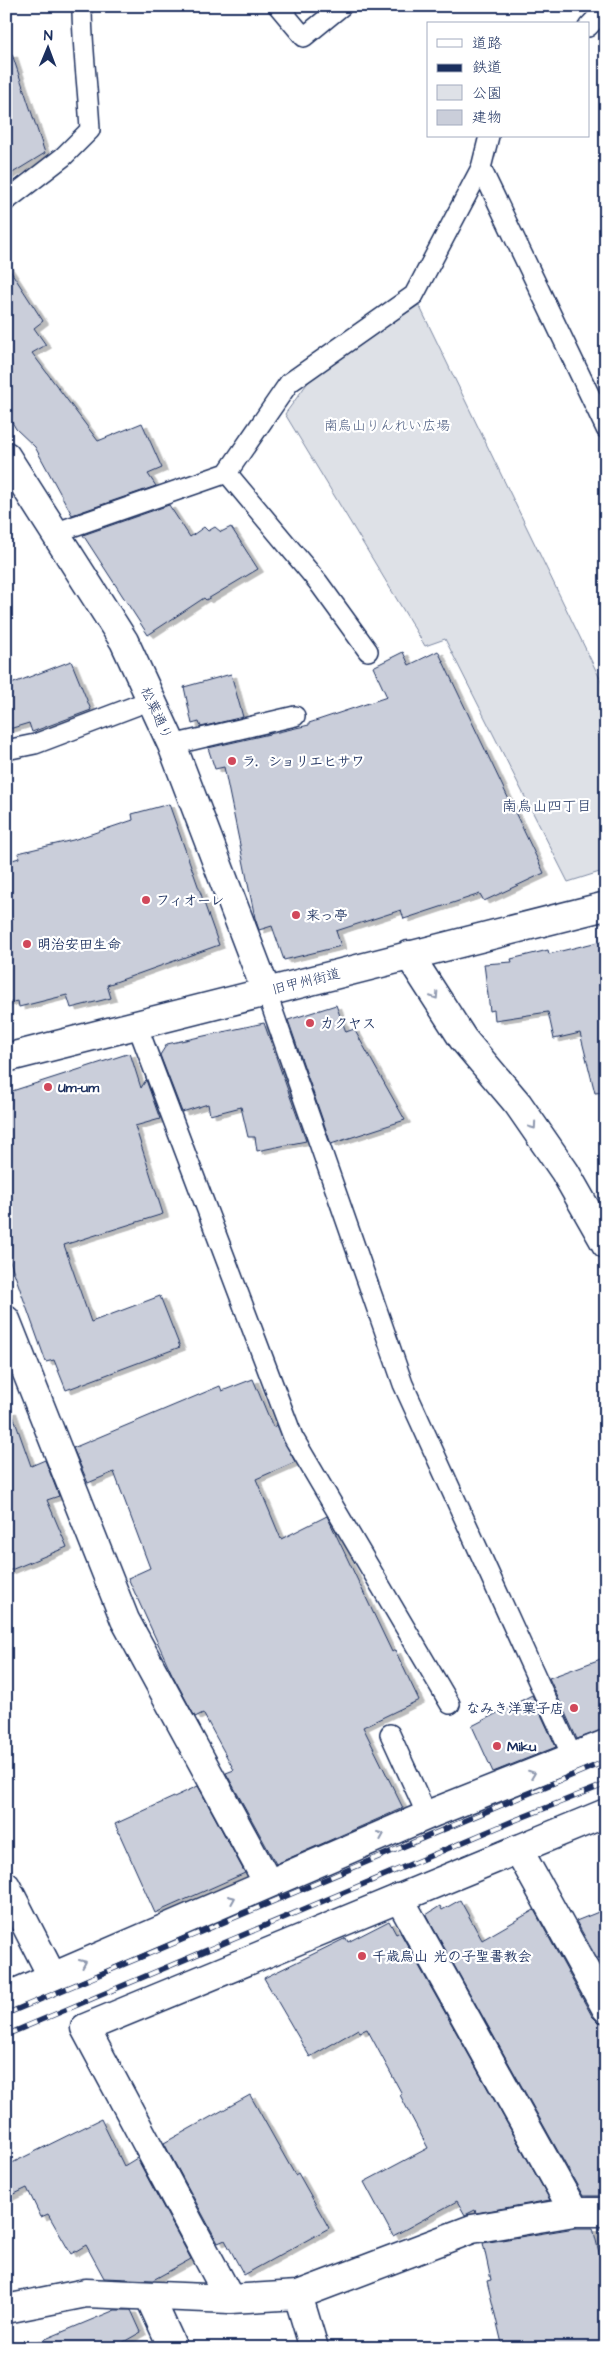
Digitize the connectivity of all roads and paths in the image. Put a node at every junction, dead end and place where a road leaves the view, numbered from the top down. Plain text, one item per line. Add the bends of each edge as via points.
1 (82, 6) edge
2 (278, 6) edge
3 (342, 6) edge
4 (606, 8) edge
5 (590, 25) edge
6 (488, 138) edge
7 (481, 168) junction
8 (6, 201) edge
9 (606, 429) edge
10 (6, 456) edge
11 (227, 473) junction
12 (57, 532) junction
13 (368, 651) dead end
14 (151, 700) junction
15 (295, 716) dead end
16 (172, 746) junction
17 (6, 750) edge
18 (606, 906) edge
19 (409, 955) junction
20 (266, 991) junction
21 (137, 1025) junction
22 (6, 1058) edge
23 (606, 1244) edge
24 (6, 1320) edge
25 (450, 1704) dead end
26 (390, 1734) dead end
27 (606, 1744) edge
28 (573, 1758) junction
29 (606, 1813) edge
30 (427, 1815) junction
31 (518, 1849) junction
32 (268, 1883) junction
33 (6, 1886) edge
34 (399, 1898) junction
35 (52, 1976) junction
36 (6, 1997) edge
37 (606, 2008) edge
38 (574, 2212) junction
39 (606, 2212) edge
40 (298, 2295) junction
41 (149, 2296) junction
42 (230, 2299) junction
43 (6, 2309) edge
44 (173, 2348) edge
45 (314, 2348) edge

1 - 8 lane via 90,130 63,157
2 - 3 lane via 304,37
4 - 5 lane
6 - 7 lane
7 - 9 lane
7 - 11 lane via 414,295 289,383
10 - 12 street, 松葉通り
11 - 12 lane
11 - 13 lane via 318,582
12 - 14 street, 松葉通り via 124,641
14 - 16 street, 松葉通り
14 - 17 lane via 34,744
15 - 16 lane
16 - 20 street, 松葉通り
18 - 19 street, 旧甲州街道
19 - 20 street, 旧甲州街道
19 -> 23 street via 463,1039 518,1104 565,1172
20 - 21 street, 旧甲州街道
20 - 28 lane via 403,1384
21 - 22 street, 旧甲州街道
21 - 25 lane via 294,1437
24 - 32 street via 125,1620
26 - 30 lane
27 - 28 street
30 -> 28 street
29 - 31 street
32 -> 30 street
31 - 34 street
31 - 37 street
35 -> 32 street
33 - 35 street
34 - 38 street
34 - 42 street via 85,2028
35 - 36 street
38 - 39 street
38 - 40 street via 472,2229
40 - 42 street
40 - 45 street
41 - 42 street
41 - 43 street via 86,2293
41 - 44 street

